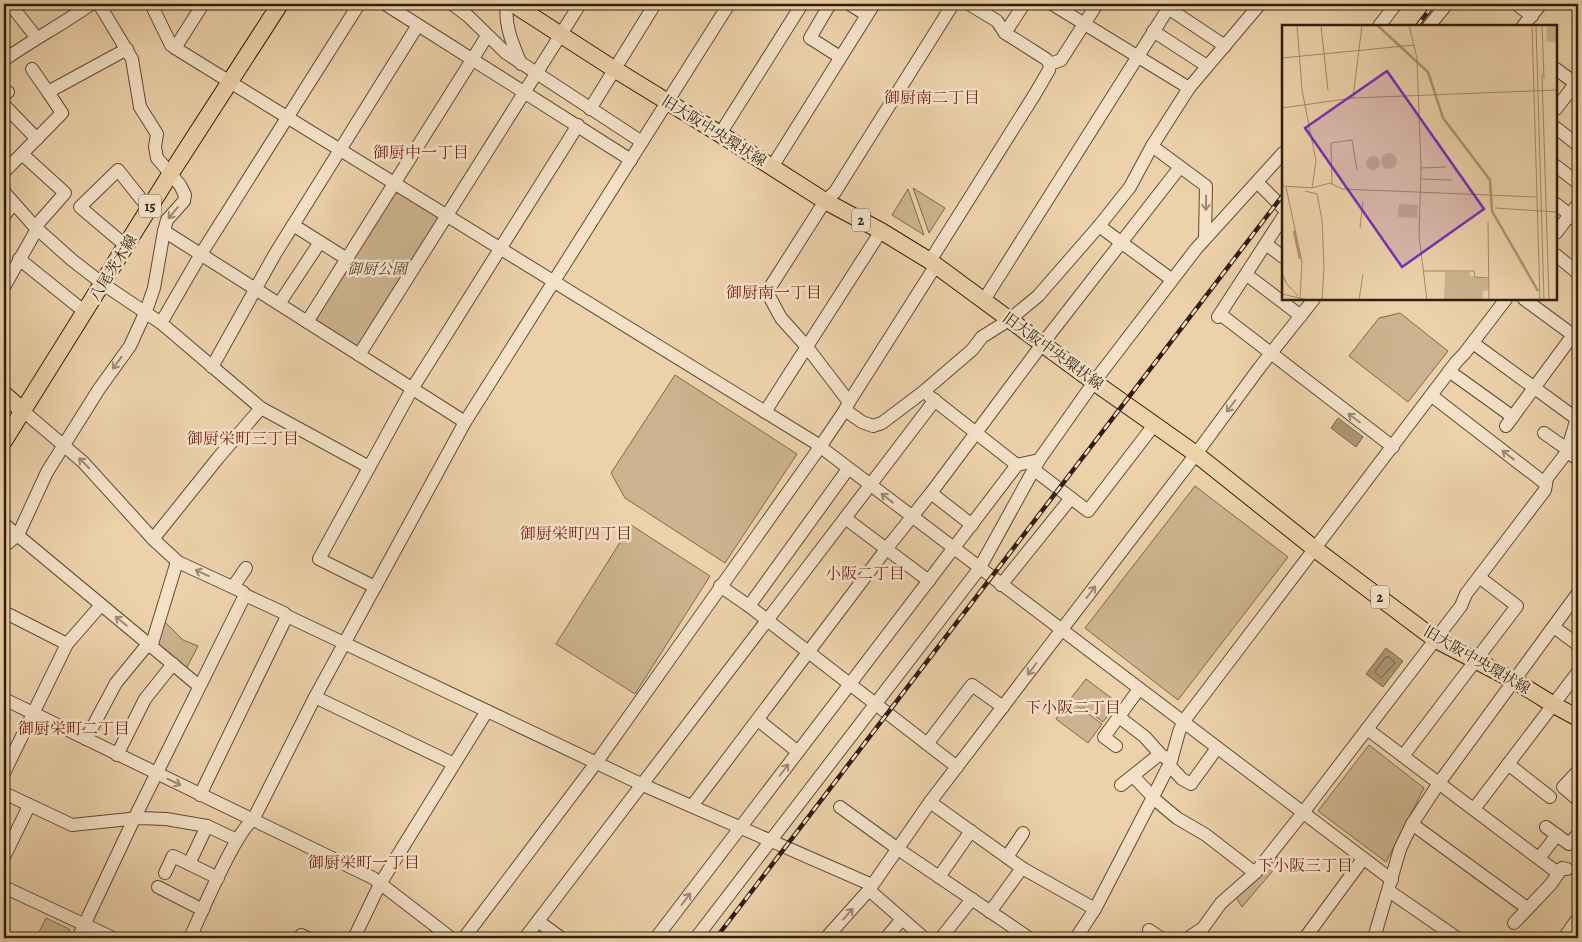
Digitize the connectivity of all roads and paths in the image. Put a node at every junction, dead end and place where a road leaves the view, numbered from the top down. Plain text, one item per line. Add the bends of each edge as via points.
1 (10, 4) edge
2 (91, 4) edge
3 (99, 4) edge
4 (153, 4) edge
5 (203, 4) edge
6 (280, 4) edge
7 (359, 4) edge
8 (385, 4) edge
9 (452, 4) edge
10 (507, 4) edge
11 (513, 4) edge
12 (580, 4) edge
13 (655, 4) edge
14 (729, 4) edge
15 (802, 4) edge
16 (830, 4) edge
17 (849, 4) edge
18 (874, 4) edge
19 (953, 4) edge
20 (970, 4) edge
21 (1024, 4) edge
22 (1052, 4) edge
23 (1096, 4) edge
24 (1396, 4) edge
25 (1447, 4) edge
26 (1516, 4) edge
27 (1541, 4) edge
28 (1254, 5) edge
29 (1170, 6) edge
30 (867, 15) junction
31 (1532, 16) junction
32 (1084, 24) junction
33 (1435, 24) edge
34 (418, 25) junction
35 (1380, 25) edge
36 (1524, 25) edge
37 (1153, 31) junction
38 (1005, 32) junction
39 (561, 34) junction
40 (487, 36) junction
41 (36, 37) junction
42 (1225, 46) junction
43 (175, 48) junction
44 (127, 49) junction
45 (840, 57) junction
46 (1137, 57) junction
47 (4, 60) edge
48 (472, 60) junction
49 (521, 64) junction
50 (1050, 64) junction
51 (1207, 66) junction
52 (32, 69) dead end
53 (614, 69) junction
54 (1557, 70) edge
55 (535, 74) junction
56 (230, 82) junction
57 (1576, 87) edge
58 (1188, 88) junction
59 (48, 92) junction
60 (524, 92) junction
61 (5, 97) edge
62 (666, 102) junction
63 (1557, 108) edge
64 (590, 109) junction
65 (288, 118) junction
66 (578, 125) junction
67 (1557, 129) edge
68 (720, 134) junction
69 (37, 138) junction
70 (642, 142) junction
71 (1578, 145) edge
72 (1152, 146) junction
73 (341, 150) junction
74 (22, 154) junction
75 (1282, 154) edge
76 (631, 160) junction
77 (772, 167) junction
78 (1180, 167) junction
79 (1557, 167) edge
80 (4, 172) edge
81 (171, 173) junction
82 (1578, 183) edge
83 (395, 184) junction
84 (1262, 187) dead end
85 (4, 192) edge
86 (825, 201) junction
87 (13, 204) junction
88 (1578, 204) edge
89 (1557, 205) edge
90 (1282, 207) edge
91 (149, 209) junction
92 (4, 216) edge
93 (447, 216) junction
94 (1574, 218) edge
95 (1282, 219) edge
96 (293, 225) junction
97 (1099, 226) junction
98 (36, 228) junction
99 (164, 231) junction
100 (881, 231) junction
101 (1557, 232) edge
102 (1205, 238) junction
103 (320, 242) junction
104 (1122, 243) junction
105 (1266, 244) junction
106 (126, 246) junction
107 (501, 248) junction
108 (201, 254) junction
109 (1282, 256) edge
110 (1557, 256) edge
111 (19, 259) junction
112 (347, 260) junction
113 (933, 263) junction
114 (1578, 273) edge
115 (1247, 275) junction
116 (1171, 279) junction
117 (554, 282) junction
118 (103, 284) junction
119 (4, 287) edge
120 (255, 288) junction
121 (984, 300) junction
122 (1313, 300) edge
123 (1505, 300) edge
124 (1525, 300) edge
125 (279, 304) junction
126 (146, 311) junction
127 (85, 312) junction
128 (1301, 316) junction
129 (1009, 320) junction
130 (307, 322) junction
131 (162, 323) junction
132 (1473, 343) junction
133 (1044, 344) junction
134 (807, 347) junction
135 (359, 355) junction
136 (1272, 355) junction
137 (212, 367) junction
138 (1450, 371) junction
139 (1094, 382) junction
140 (1534, 388) junction
141 (412, 389) junction
142 (923, 392) junction
143 (4, 394) edge
144 (1432, 396) junction
145 (935, 400) junction
146 (847, 406) junction
147 (261, 408) junction
148 (22, 410) junction
149 (765, 412) junction
150 (1578, 416) edge
151 (465, 422) junction
152 (1154, 425) junction
153 (977, 432) junction
154 (1544, 433) dead end
155 (4, 441) edge
156 (65, 445) junction
157 (820, 447) junction
158 (1393, 448) junction
159 (1567, 451) junction
160 (1196, 454) junction
161 (1578, 459) edge
162 (1017, 464) junction
163 (1036, 465) junction
164 (369, 467) junction
165 (848, 469) junction
166 (1546, 484) junction
167 (870, 485) junction
168 (931, 493) junction
169 (1071, 498) junction
170 (912, 517) junction
171 (845, 518) junction
172 (4, 524) edge
173 (972, 525) junction
174 (18, 535) junction
175 (153, 539) junction
176 (4, 546) edge
177 (887, 548) junction
178 (954, 549) junction
179 (1315, 549) junction
180 (178, 562) junction
181 (246, 568) dead end
182 (979, 569) junction
183 (1479, 577) junction
184 (929, 581) junction
185 (1001, 585) junction
186 (720, 586) junction
187 (233, 587) junction
188 (375, 587) junction
189 (245, 594) junction
190 (1578, 594) edge
191 (101, 605) junction
192 (749, 606) junction
193 (4, 612) edge
194 (287, 616) junction
195 (766, 621) junction
196 (1554, 627) junction
197 (1062, 630) junction
198 (1436, 640) junction
199 (344, 643) junction
200 (67, 644) junction
201 (150, 645) junction
202 (1578, 645) edge
203 (808, 653) junction
204 (1476, 661) junction
205 (173, 664) junction
206 (1578, 672) edge
207 (1515, 681) junction
208 (849, 685) junction
209 (199, 686) junction
210 (1139, 689) junction
211 (315, 697) junction
212 (4, 699) edge
213 (874, 704) junction
214 (1554, 705) junction
215 (1003, 707) junction
216 (487, 711) junction
217 (33, 714) junction
218 (1119, 717) junction
219 (1578, 718) edge
220 (758, 720) junction
221 (1183, 722) junction
222 (1367, 729) junction
223 (86, 739) junction
224 (927, 744) junction
225 (1116, 746) dead end
226 (1217, 748) junction
227 (798, 752) junction
228 (117, 755) junction
229 (1403, 756) junction
230 (1167, 759) junction
231 (596, 763) junction
232 (454, 764) junction
233 (1508, 764) junction
234 (957, 767) junction
235 (1578, 771) edge
236 (4, 773) edge
237 (157, 773) junction
238 (1133, 776) junction
239 (1439, 783) junction
240 (1121, 785) dead end
241 (642, 786) junction
242 (4, 793) edge
243 (200, 794) junction
244 (1153, 797) junction
245 (1550, 797) dead end
246 (1578, 800) edge
247 (930, 802) junction
248 (29, 806) junction
249 (692, 806) junction
250 (840, 807) dead end
251 (1474, 809) junction
252 (1302, 814) junction
253 (134, 819) junction
254 (253, 820) junction
255 (1412, 824) junction
256 (207, 826) junction
257 (740, 828) junction
258 (971, 831) junction
259 (1023, 833) dead end
260 (1578, 834) edge
261 (237, 840) junction
262 (770, 842) junction
263 (898, 849) junction
264 (4, 857) edge
265 (1007, 857) junction
266 (1540, 858) junction
267 (1363, 859) junction
268 (188, 864) junction
269 (1022, 868) junction
270 (165, 873) dead end
271 (1255, 873) junction
272 (939, 877) junction
273 (218, 878) junction
274 (380, 884) junction
275 (1390, 885) junction
276 (4, 887) edge
277 (158, 887) dead end
278 (871, 888) junction
279 (972, 899) junction
280 (1095, 908) junction
281 (1527, 908) junction
282 (203, 910) junction
283 (990, 912) junction
284 (1578, 918) edge
285 (902, 919) junction
286 (538, 920) junction
287 (1514, 923) dead end
288 (84, 924) junction
289 (1149, 930) dead end
290 (1197, 936) edge
291 (78, 938) edge
292 (113, 938) edge
293 (190, 938) edge
294 (300, 938) edge
295 (308, 938) edge
296 (354, 938) edge
297 (451, 938) edge
298 (464, 938) edge
299 (525, 938) edge
300 (561, 938) edge
301 (656, 938) edge
302 (696, 938) edge
303 (826, 938) edge
304 (886, 938) edge
305 (924, 938) edge
306 (941, 938) edge
307 (1029, 938) edge
308 (1076, 938) edge
309 (1161, 938) edge
310 (1305, 938) edge
311 (1374, 938) edge
312 (1457, 938) edge
313 (1564, 938) edge

1 - 41 street
2 - 41 street
3 - 44 street
4 - 43 street
5 - 43 street
6 - 56 main road, 八尾茨木線 / 15
7 - 65 street
8 - 34 street
9 - 40 street
10 - 49 street via 508,28
11 - 39 main road, 旧大阪中央環状線 / 2
12 - 39 street
13 - 53 street
14 - 62 street
15 - 68 street
16 - 45 street via 810,38
17 - 30 street
18 - 30 street
19 - 86 street via 835,192
20 - 38 street via 997,21
21 - 38 street
22 - 32 street
23 - 32 street
24 - 35 street
25 - 33 street
26 - 31 street
27 - 31 street
28 - 42 street
29 - 37 street
29 - 42 street
30 - 45 street
31 - 36 street
32 - 46 street
32 - 50 street via 1061,60
34 - 48 street
34 - 73 street
37 - 46 street
37 - 51 street
38 - 50 street
39 - 53 main road, 旧大阪中央環状線 / 2
39 - 55 street
40 - 48 street
40 - 49 street
41 - 47 street
42 - 51 street
43 - 56 street
44 - 59 street
44 - 81 street via 132,59 140,107 157,134 157,158
45 - 77 street
46 - 58 street
46 - 121 street
48 - 60 street
48 - 83 street
49 - 55 street
50 - 113 street
51 - 58 street
52 - 59 street
53 - 62 main road, 旧大阪中央環状線 / 2
53 - 64 street
54 - 57 street
55 - 60 street
55 - 64 street
56 - 65 street
56 - 81 main road, 八尾茨木線 / 15
57 - 63 street
58 - 72 street
59 - 69 street via 62,113
60 - 66 street
60 - 93 street
61 - 69 street
62 - 68 main road, 旧大阪中央環状線 / 2
62 - 70 street
64 - 70 street
65 - 73 street
65 - 108 street
66 - 76 street
66 - 107 street
67 - 71 street
68 - 77 main road, 旧大阪中央環状線 / 2
69 - 74 street
70 - 76 street
72 - 78 street
72 - 97 street via 1130,187
73 - 83 street
73 - 96 street
74 - 80 street
74 - 98 street via 65,193
75 - 102 street
76 - 117 street
77 - 86 main road, 旧大阪中央環状線 / 2
78 -> 102 street via 1206,186
78 - 104 street
79 - 82 street
81 - 91 main road, 八尾茨木線 / 15
81 -> 99 street via 185,195
83 - 93 street
83 - 112 street
84 - 90 street
85 - 87 street
86 - 100 main road, 旧大阪中央環状線 / 2
86 - 134 street via 767,292 781,318
87 - 92 street
87 - 98 street
88 - 94 street
89 - 94 street
91 - 106 main road, 八尾茨木線 / 15
91 - 106 street via 118,170 80,207
93 - 107 street
93 - 135 street
94 - 101 street
95 - 105 street
96 - 103 street
96 - 120 street
97 - 104 street
97 - 129 street via 1038,296
98 - 111 street
98 - 118 street
99 - 108 street
99 - 126 street via 154,288
100 - 113 main road, 旧大阪中央環状線 / 2
100 - 134 street
102 - 116 street
103 - 112 street
103 - 125 street
104 - 116 street
104 - 133 street
105 - 109 street
105 - 115 street
106 - 118 main road, 八尾茨木線 / 15
107 - 117 street
107 - 141 street
108 - 120 street
108 - 131 street
110 - 114 street
111 - 119 street
111 - 127 street
112 - 130 street
113 - 121 main road, 旧大阪中央環状線 / 2
113 - 146 street
115 - 128 street
115 - 136 street via 1219,316
116 - 139 street
117 - 149 street
117 - 151 street
118 - 126 street
118 - 127 main road, 八尾茨木線 / 15
120 - 125 street
120 - 137 street
121 - 129 main road, 旧大阪中央環状線 / 2
122 - 128 street
123 - 132 street
124 - 140 street via 1573,335
125 - 130 street
126 - 131 street
126 -> 156 street via 130,346
127 - 148 main road, 八尾茨木線 / 15
128 - 136 street
129 - 133 main road, 旧大阪中央環状線 / 2
129 - 142 street via 982,337 972,350
130 - 135 street
131 - 137 street
132 - 138 street
132 - 140 street
133 - 139 main road, 旧大阪中央環状線 / 2
133 - 153 street
134 - 146 street
134 - 149 street
135 - 141 street
158 -> 136 street
136 -> 160 street
137 - 147 street
138 - 140 street via 1510,422
138 - 144 street
139 - 152 main road, 旧大阪中央環状線 / 2
139 - 163 street
140 - 150 street
141 - 151 street
141 - 164 street
142 - 145 street
142 - 146 street via 882,423 873,426 862,422
143 - 148 main road
144 - 158 street
166 -> 144 street
145 - 153 street
145 - 167 street
146 - 157 street
147 - 164 street
147 - 175 street
148 - 155 main road, 八尾茨木線
148 - 156 street
149 - 157 street
150 - 159 street
151 - 188 street
152 - 160 main road, 旧大阪中央環状線 / 2
152 - 169 street via 1088,511
153 - 162 street
153 - 168 street
154 - 159 street
156 - 174 street via 47,472
175 -> 156 street
157 - 165 street
157 - 186 street
158 - 179 street
159 - 161 street
159 - 166 street
160 - 179 main road, 旧大阪中央環状線 / 2
197 -> 160 street
162 - 163 street
162 - 173 street
163 - 169 street
163 - 182 street
164 - 188 street via 319,559
165 - 167 street
165 - 192 street
166 - 183 street via 1545,490
170 -> 167 street
167 - 171 street
168 - 170 street
168 - 173 street
169 - 185 street
170 - 177 street
170 - 178 street
171 - 177 street
171 - 195 street
172 - 174 street
173 - 178 street
174 - 176 street
174 - 191 street
175 - 180 street
177 - 184 street
177 - 203 street
178 - 182 street
178 - 184 street
179 - 198 main road, 旧大阪中央環状線 / 2
179 - 221 street
187 -> 180 street
180 - 201 street
181 - 187 street
182 - 185 street
182 - 213 street
183 - 198 street
183 - 204 street via 1516,606
184 - 208 street
185 - 197 street
186 - 192 street
186 - 231 street
187 - 189 street
188 - 199 street
189 - 194 street
189 - 209 street
190 - 196 street
191 - 200 street
201 -> 191 street
192 - 195 street
193 - 200 street
194 - 199 street
194 - 243 street
195 - 203 street
195 - 241 street
196 - 202 street
196 - 207 street
197 - 210 street
197 -> 215 street
198 - 204 main road, 旧大阪中央環状線 / 2
198 - 222 street
199 - 211 street
199 - 216 street
200 - 217 street
201 - 205 street
201 - 223 street via 116,683
203 - 208 street
203 - 220 street
204 - 207 main road, 旧大阪中央環状線 / 2
204 - 229 street
205 - 209 street
205 - 228 street via 145,699
206 - 214 street
207 - 214 main road, 旧大阪中央環状線 / 2
207 - 239 street
208 - 213 street
208 - 227 street
209 - 237 street
210 - 218 street
210 - 221 street
211 - 232 street
211 - 254 street
212 - 217 street
213 - 224 street
213 - 262 street
214 - 219 main road, 旧大阪中央環状線 / 2
214 - 233 street
215 - 224 street via 972,685
215 - 234 street
216 - 231 street
216 - 232 street
217 - 223 street
217 - 236 street
218 - 225 street via 1104,737
218 - 230 street
220 - 227 street
220 - 249 street
221 - 226 street
221 - 230 street
222 - 229 street
222 - 252 street
223 - 228 street
224 - 234 street
226 - 230 street via 1191,784 1182,779
226 - 252 street
257 -> 227 street
228 - 237 street
229 - 239 street
230 - 238 street
230 - 244 street
231 - 241 street
231 - 298 street
232 - 274 street
233 - 245 street
233 - 251 street
234 - 247 street
235 - 246 street via 1563,787
237 -> 243 street
237 - 253 street
238 - 240 street
238 - 244 street
239 - 251 street
239 - 255 street
241 - 249 street
241 - 286 street
242 - 248 street
243 - 254 street
244 - 271 street
244 - 280 street
247 - 258 street
247 - 263 street
248 - 253 street via 72,825
248 - 264 street
249 - 257 street
250 - 263 street
251 - 266 street
252 - 267 street
252 - 271 street
253 - 256 street via 166,819
253 - 288 street
254 - 261 street
254 - 274 street
255 - 275 street via 1400,849
255 - 281 street
256 - 261 street
256 - 268 street
257 - 262 street
301 -> 257 street
258 - 265 street
258 - 272 street
259 - 265 street
260 - 266 street via 1569,844 1552,831
261 - 273 street
262 - 278 street
262 - 302 street
263 - 272 street
263 - 278 street
265 - 269 street
266 - 281 street via 1563,871
267 - 275 street
267 - 310 street
268 - 270 street via 173,856
268 - 273 street
269 - 280 street
269 - 283 street
271 - 290 street via 1221,903
272 - 279 street
273 - 282 street
274 - 296 street
274 - 297 street
275 - 311 street
275 - 312 street
276 - 288 street
277 - 282 street
278 - 285 street
303 -> 278 street
279 - 283 street
279 - 306 street
280 - 308 street
281 - 287 street
282 - 293 street
283 - 307 street
284 - 313 street
285 - 304 street
285 - 305 street
286 - 299 street
286 - 300 street
288 - 291 street
288 - 292 street
289 - 309 street
294 - 295 street via 302,935

